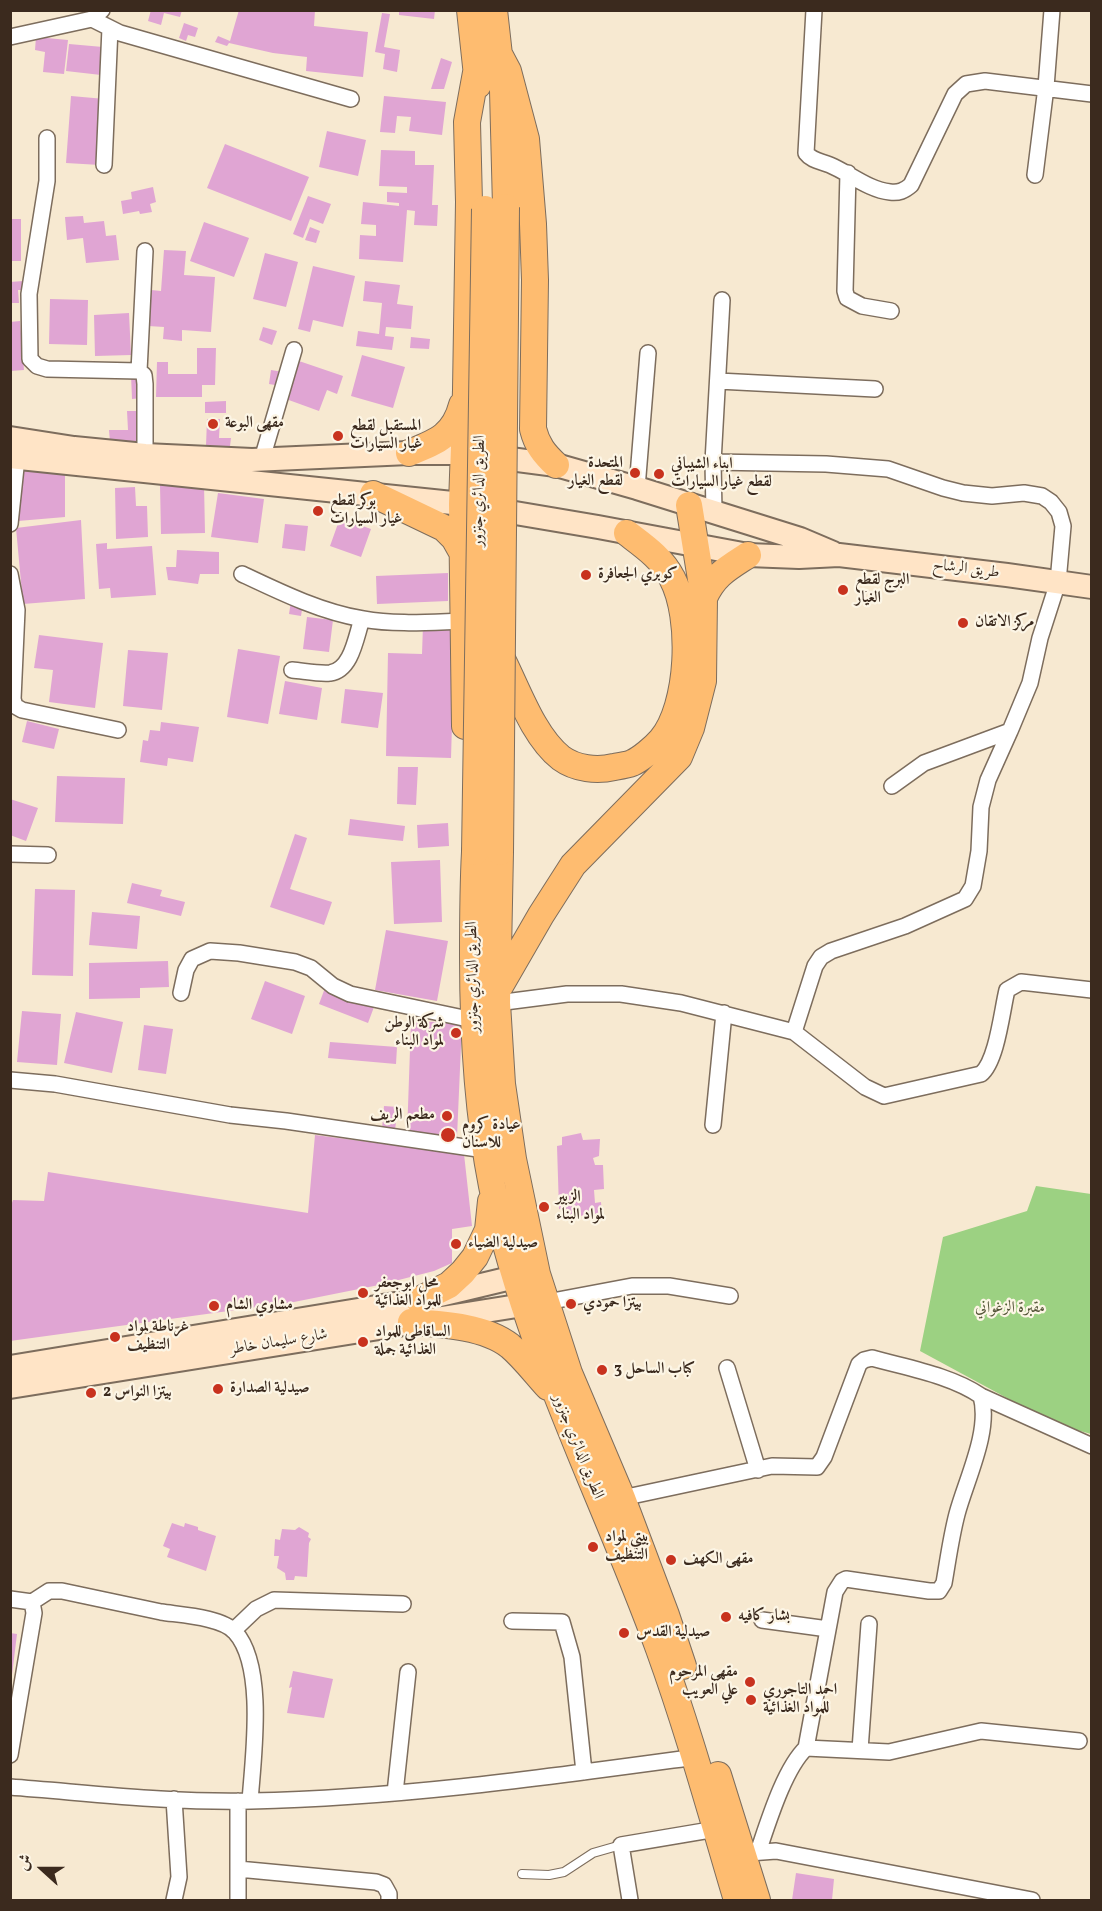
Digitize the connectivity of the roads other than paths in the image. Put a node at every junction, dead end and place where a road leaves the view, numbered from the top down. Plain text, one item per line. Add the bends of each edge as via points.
1 (470, 10) edge
2 (494, 10) edge
3 (814, 10) edge
4 (1052, 10) edge
5 (96, 13) edge
6 (110, 28) junction
7 (10, 38) edge
8 (499, 54) junction
9 (477, 67) junction
10 (1046, 87) junction
11 (1092, 94) edge
12 (351, 99) dead end
13 (47, 138) dead end
14 (104, 165) dead end
15 (848, 173) junction
16 (1035, 175) dead end
17 (496, 208) junction
18 (145, 251) dead end
19 (722, 300) dead end
20 (891, 311) dead end
21 (294, 350) dead end
22 (648, 353) dead end
23 (139, 371) junction
24 (718, 381) junction
25 (875, 389) dead end
26 (466, 390) junction
27 (13, 451) edge
28 (409, 453) junction
29 (464, 453) junction
30 (145, 454) junction
31 (262, 459) junction
32 (713, 462) junction
33 (556, 465) junction
34 (638, 488) junction
35 (373, 494) junction
36 (462, 504) junction
37 (689, 505) junction
38 (714, 512) junction
39 (10, 524) edge
40 (627, 533) junction
41 (696, 546) junction
42 (463, 554) junction
43 (748, 555) junction
44 (839, 555) junction
45 (10, 574) edge
46 (242, 574) dead end
47 (1058, 582) junction
48 (1092, 587) edge
49 (704, 598) junction
50 (14, 611) edge
51 (362, 619) junction
52 (465, 621) junction
53 (503, 661) junction
54 (292, 670) dead end
55 (118, 730) dead end
56 (1010, 731) junction
57 (892, 786) dead end
58 (487, 852) junction
59 (10, 854) edge
60 (48, 855) dead end
61 (473, 957) junction
62 (1092, 990) edge
63 (181, 993) dead end
64 (498, 996) junction
65 (724, 1013) junction
66 (473, 1020) junction
67 (794, 1032) junction
68 (10, 1080) edge
69 (713, 1125) dead end
70 (485, 1150) junction
71 (493, 1189) junction
72 (526, 1276) junction
73 (730, 1296) dead end
74 (535, 1303) junction
75 (415, 1311) junction
76 (10, 1367) edge
77 (728, 1368) dead end
78 (10, 1387) edge
79 (556, 1396) junction
80 (981, 1396) junction
81 (1092, 1446) edge
82 (758, 1470) junction
83 (622, 1498) junction
84 (10, 1599) edge
85 (32, 1602) junction
86 (403, 1604) dead end
87 (762, 1620) dead end
88 (512, 1621) dead end
89 (869, 1624) dead end
90 (828, 1629) junction
91 (234, 1630) junction
92 (408, 1672) dead end
93 (1079, 1741) dead end
94 (806, 1748) junction
95 (860, 1750) junction
96 (10, 1755) edge
97 (696, 1757) junction
98 (584, 1772) junction
99 (10, 1787) edge
100 (395, 1793) junction
101 (174, 1799) junction
102 (244, 1801) junction
103 (716, 1829) junction
104 (621, 1845) junction
105 (751, 1853) junction
106 (238, 1869) junction
107 (522, 1874) dead end
108 (984, 1896) edge
109 (174, 1900) edge
110 (238, 1900) edge
111 (389, 1900) edge
112 (630, 1900) edge
113 (737, 1900) edge
114 (757, 1900) edge
115 (1032, 1900) edge

1 - 9 main road, الطريق الدائري جنزور
2 - 8 main road, الطريق الدائري جنزور
3 - 15 street via 806,153
4 - 10 street
5 - 6 street
5 - 7 street
6 - 12 street
6 - 14 street
8 - 17 main road, الطريق الدائري جنزور via 503,91
8 - 33 main road via 508,71 526,139 535,280 533,429 536,442
9 - 17 main road, الطريق الدائري جنزور
9 - 26 main road via 467,122
10 - 11 street
10 - 15 street via 985,81 966,84 955,94 911,185 903,192 875,188
10 - 16 street
13 - 23 street via 47,181 29,294 30,359 47,369
15 - 20 street via 845,291 848,298 862,306
17 - 53 main road, الطريق الدائري جنزور, bridge
17 - 58 main road, الطريق الدائري جنزور, bridge
18 - 23 street
19 - 24 street
21 - 31 street
22 - 34 street
23 - 30 street via 145,384
24 - 25 street
24 - 32 street
26 - 28 main road via 460,415 449,432
26 - 29 main road
27 - 30 main road via 74,448
27 - 35 main road
27 - 39 street
28 - 29 main road
28 - 31 main road
29 - 33 main road
29 - 36 main road
30 - 31 main road
32 - 38 street
32 - 47 street via 888,469 963,493 1042,496 1059,512 1063,526
33 - 34 main road
34 - 37 main road
35 - 36 main road
35 - 42 main road via 444,528
36 - 40 main road
36 - 42 main road
37 - 38 main road
37 - 41 main road
38 - 44 main road
40 - 41 main road
40 - 53 main road via 664,564 682,604 685,628 680,698 670,727 660,741 632,763 608,768 587,769 564,760 541,735
41 - 43 main road
41 - 49 main road
42 - 52 main road
43 - 44 main road
43 - 49 main road via 723,570
44 - 47 main road, طريق الرشاح
45 - 50 street
46 - 51 street via 282,593
47 - 48 main road, طريق الرشاح
47 - 56 street via 1030,683
49 - 64 main road via 703,681 679,757 573,865
50 - 55 street via 15,706
51 - 52 street
51 - 54 street via 348,660 340,670
52 - 61 main road via 465,863
53 - 58 main road, الطريق الدائري جنزور, bridge
56 - 57 street via 924,764
56 - 67 street via 988,780 981,807 973,886 965,899 821,957
58 - 61 main road, الطريق الدائري جنزور
58 - 64 main road, الطريق الدائري جنزور
59 - 60 street
61 - 66 main road, الطريق الدائري جنزور
62 - 67 street via 1021,982 1012,985 1007,990 986,1070 884,1096 865,1087
63 - 66 street via 192,959 210,951 239,953 295,962 350,994
64 - 65 street via 621,994 681,1002
64 - 72 main road, الطريق الدائري جنزور via 502,1084
65 - 67 street
65 - 69 street
66 - 70 main road, الطريق الدائري جنزور
68 - 70 street
70 - 71 main road, الطريق الدائري جنزور
71 - 72 main road, الطريق الدائري جنزور
71 - 75 main road via 488,1230 475,1257 449,1285
72 - 74 main road, الطريق الدائري جنزور
72 - 75 main road, شارع سليمان خاطر
73 - 74 street via 669,1286 632,1286
74 - 75 main road, شارع سليمان خاطر
74 - 79 main road, الطريق الدائري جنزور
74 - 83 main road, الطريق الدائري جنزور
75 - 76 main road, شارع سليمان خاطر
75 - 78 main road, شارع سليمان خاطر
75 - 79 main road via 509,1346
77 - 82 street
79 - 97 main road, الطريق الدائري جنزور via 659,1648
80 - 81 street
80 - 82 street via 924,1372 872,1358 864,1360 859,1364 820,1464
80 - 90 street via 979,1444 939,1591 846,1579 835,1592
82 - 83 street
83 - 105 main road, الطريق الدائري جنزور
84 - 85 street
85 - 91 street via 49,1591 62,1591 196,1617
85 - 96 street via 34,1613
86 - 91 street via 274,1600 256,1609
87 - 90 street
88 - 98 street via 562,1623 565,1629 572,1657
89 - 95 street
90 - 94 street
91 - 102 street via 248,1652 253,1673 255,1732
92 - 100 street
93 - 95 street via 981,1731 889,1752
94 - 95 street
94 - 105 street via 794,1762
97 - 98 street
97 - 103 main road, الطريق الدائري جنزور
98 - 100 street
99 - 101 street
100 - 102 street
101 - 102 street
101 - 109 street via 179,1877
102 - 106 street
103 - 104 street
103 - 113 main road, الطريق الدائري جنزور
104 - 107 lane via 593,1852 564,1872
104 - 112 street
105 - 108 street via 776,1851
105 - 114 main road, الطريق الدائري جنزور
106 - 110 street
106 - 111 street via 376,1882 384,1885
108 - 115 street

